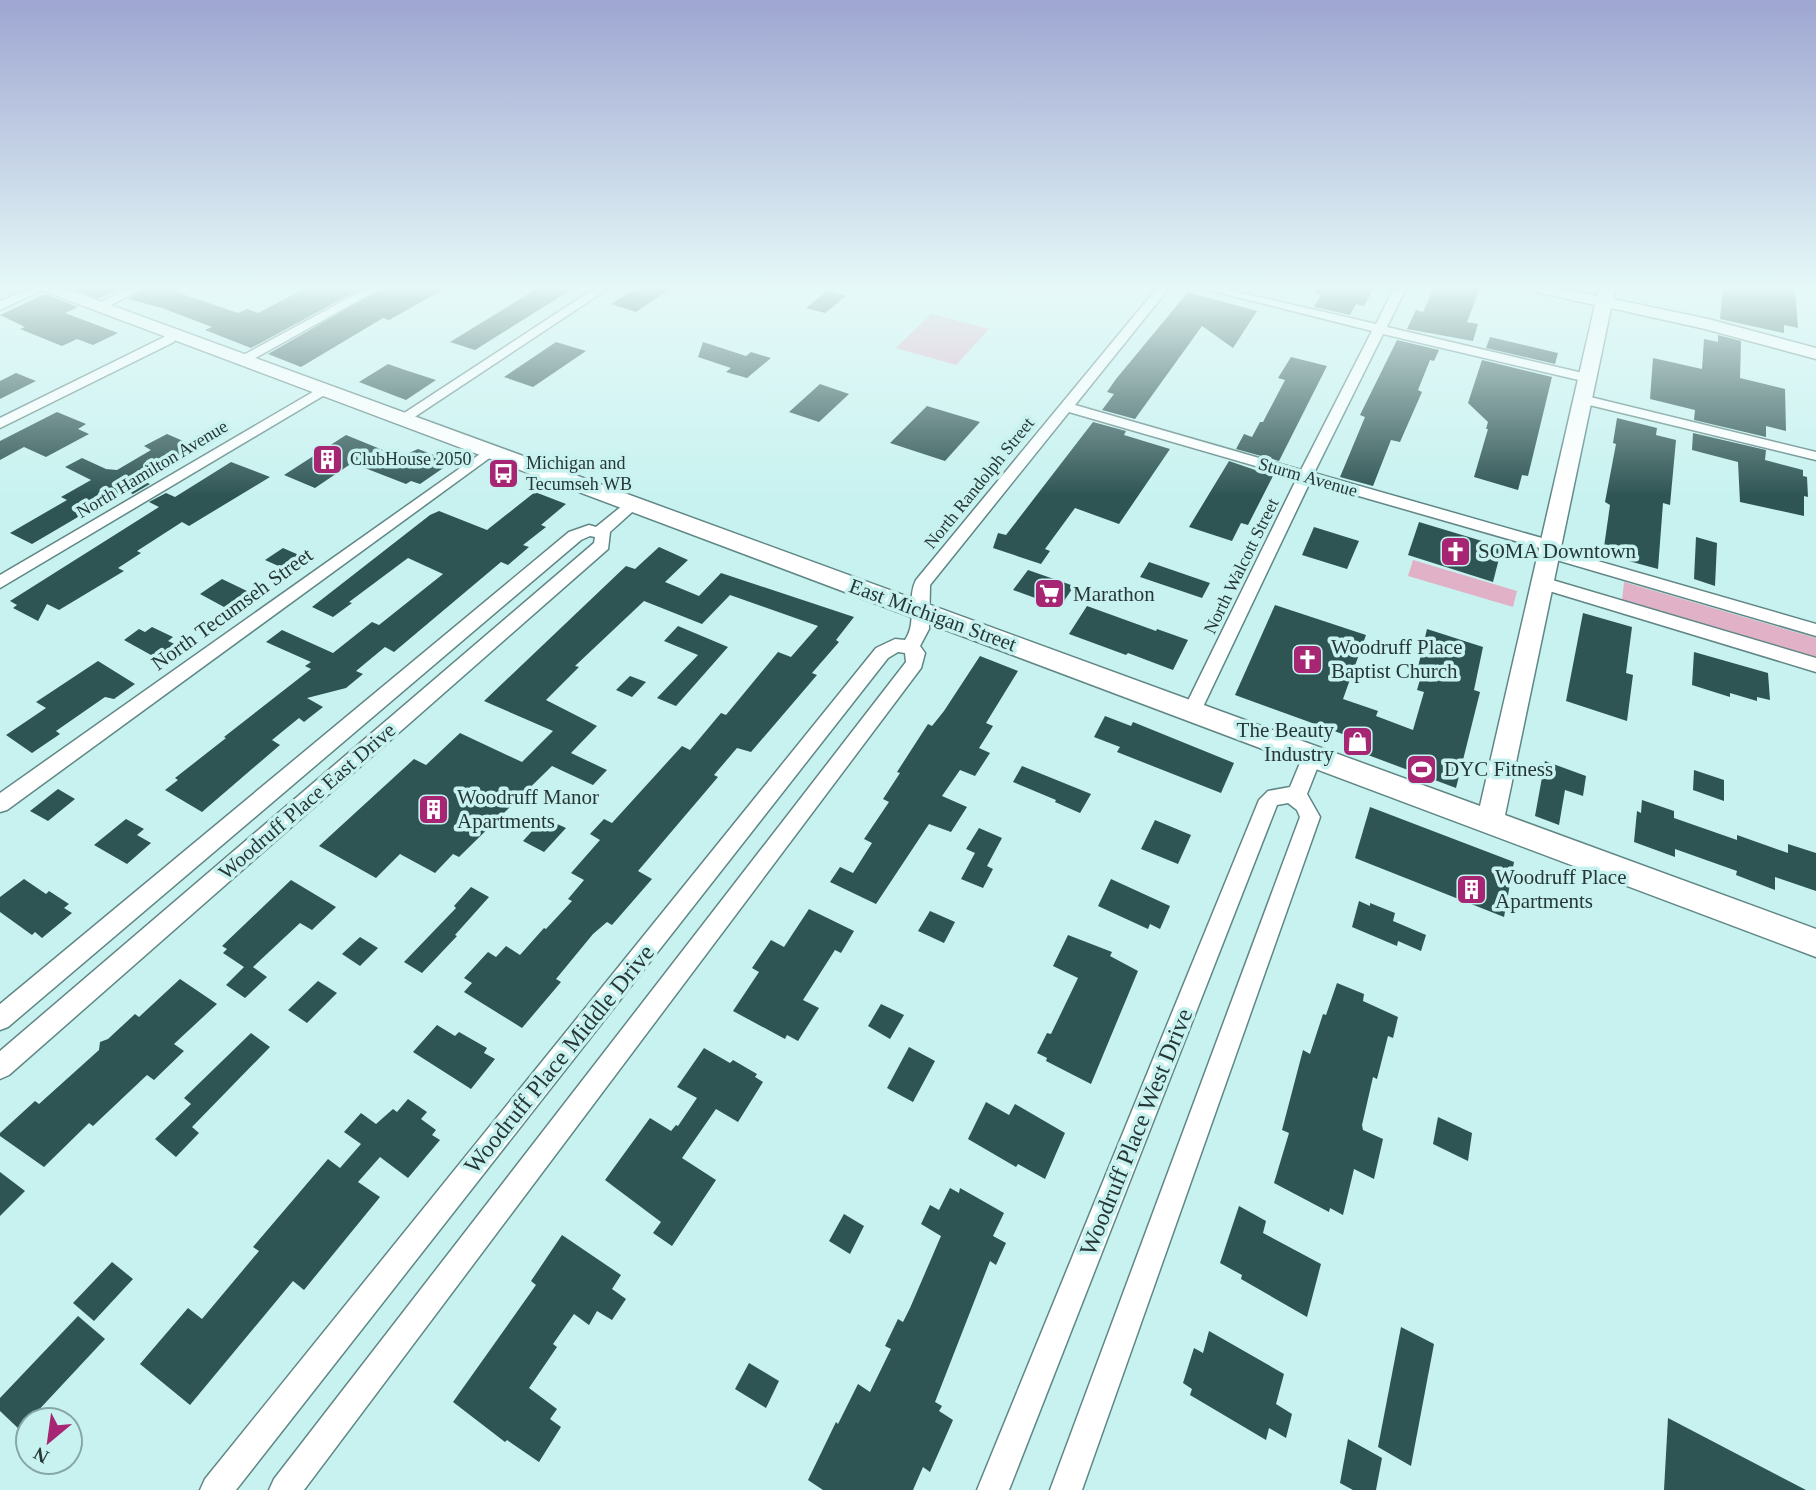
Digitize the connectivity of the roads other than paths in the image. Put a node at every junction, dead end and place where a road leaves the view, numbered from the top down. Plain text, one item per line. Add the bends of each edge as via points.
1 (132, 358) edge
2 (239, 358) edge
3 (246, 358) edge
4 (496, 358) edge
5 (1106, 358) edge
6 (1366, 358) edge
7 (1479, 358) edge
8 (1592, 358) edge
9 (243, 359) junction
10 (1585, 388) junction
11 (323, 390) junction
12 (1066, 407) junction
13 (402, 419) junction
14 (0, 424) edge
15 (490, 452) junction
16 (1816, 456) edge
17 (1307, 476) junction
18 (633, 504) junction
19 (600, 532) junction
20 (1550, 549) junction
21 (0, 582) edge
22 (1542, 583) junction
23 (921, 610) junction
24 (1816, 630) edge
25 (910, 647) junction
26 (1816, 665) edge
27 (1192, 711) junction
28 (1312, 756) junction
29 (1296, 797) junction
30 (0, 804) edge
31 (1490, 822) junction
32 (1816, 943) edge
33 (0, 1019) edge
34 (0, 1067) edge
35 (216, 1490) edge
36 (285, 1490) edge
37 (993, 1490) edge
38 (1066, 1490) edge

1 - 14 street
2 - 9 main road, East Michigan Street
3 - 9 street
4 - 13 street
5 - 12 street, North Randolph Street
6 - 17 street, North Walcott Street
7 - 10 street
8 - 10 main road
9 - 11 main road, East Michigan Street
10 - 16 street
10 - 20 main road
11 - 13 main road, East Michigan Street
11 - 21 street, North Hamilton Avenue
12 - 17 street, Sturm Avenue
12 - 23 street, North Randolph Street via 922,584 918,596
13 - 15 main road, East Michigan Street
15 - 18 main road, East Michigan Street
15 - 30 street, North Tecumseh Street
17 - 20 street, Sturm Avenue
17 - 27 street, North Walcott Street
18 - 19 street, Woodruff Place East Drive
18 - 23 main road, East Michigan Street
19 - 33 street, Woodruff Place East Drive via 589,530 575,536
19 - 34 street, Woodruff Place East Drive via 603,545
20 - 22 main road
20 - 24 street, Sturm Avenue
22 - 26 street
22 - 31 main road
23 - 25 street, Woodruff Place Middle Drive via 921,630
23 - 27 main road, East Michigan Street
25 - 35 street, Woodruff Place Middle Drive via 895,645 882,653
25 - 36 street, Woodruff Place Middle Drive via 916,653 915,663
27 - 28 main road, East Michigan Street
28 - 29 street
28 - 31 main road, East Michigan Street
29 - 37 street, Woodruff Place West Drive via 1280,795 1269,800
29 - 38 street via 1308,808 1310,817
31 - 32 main road, East Michigan Street

